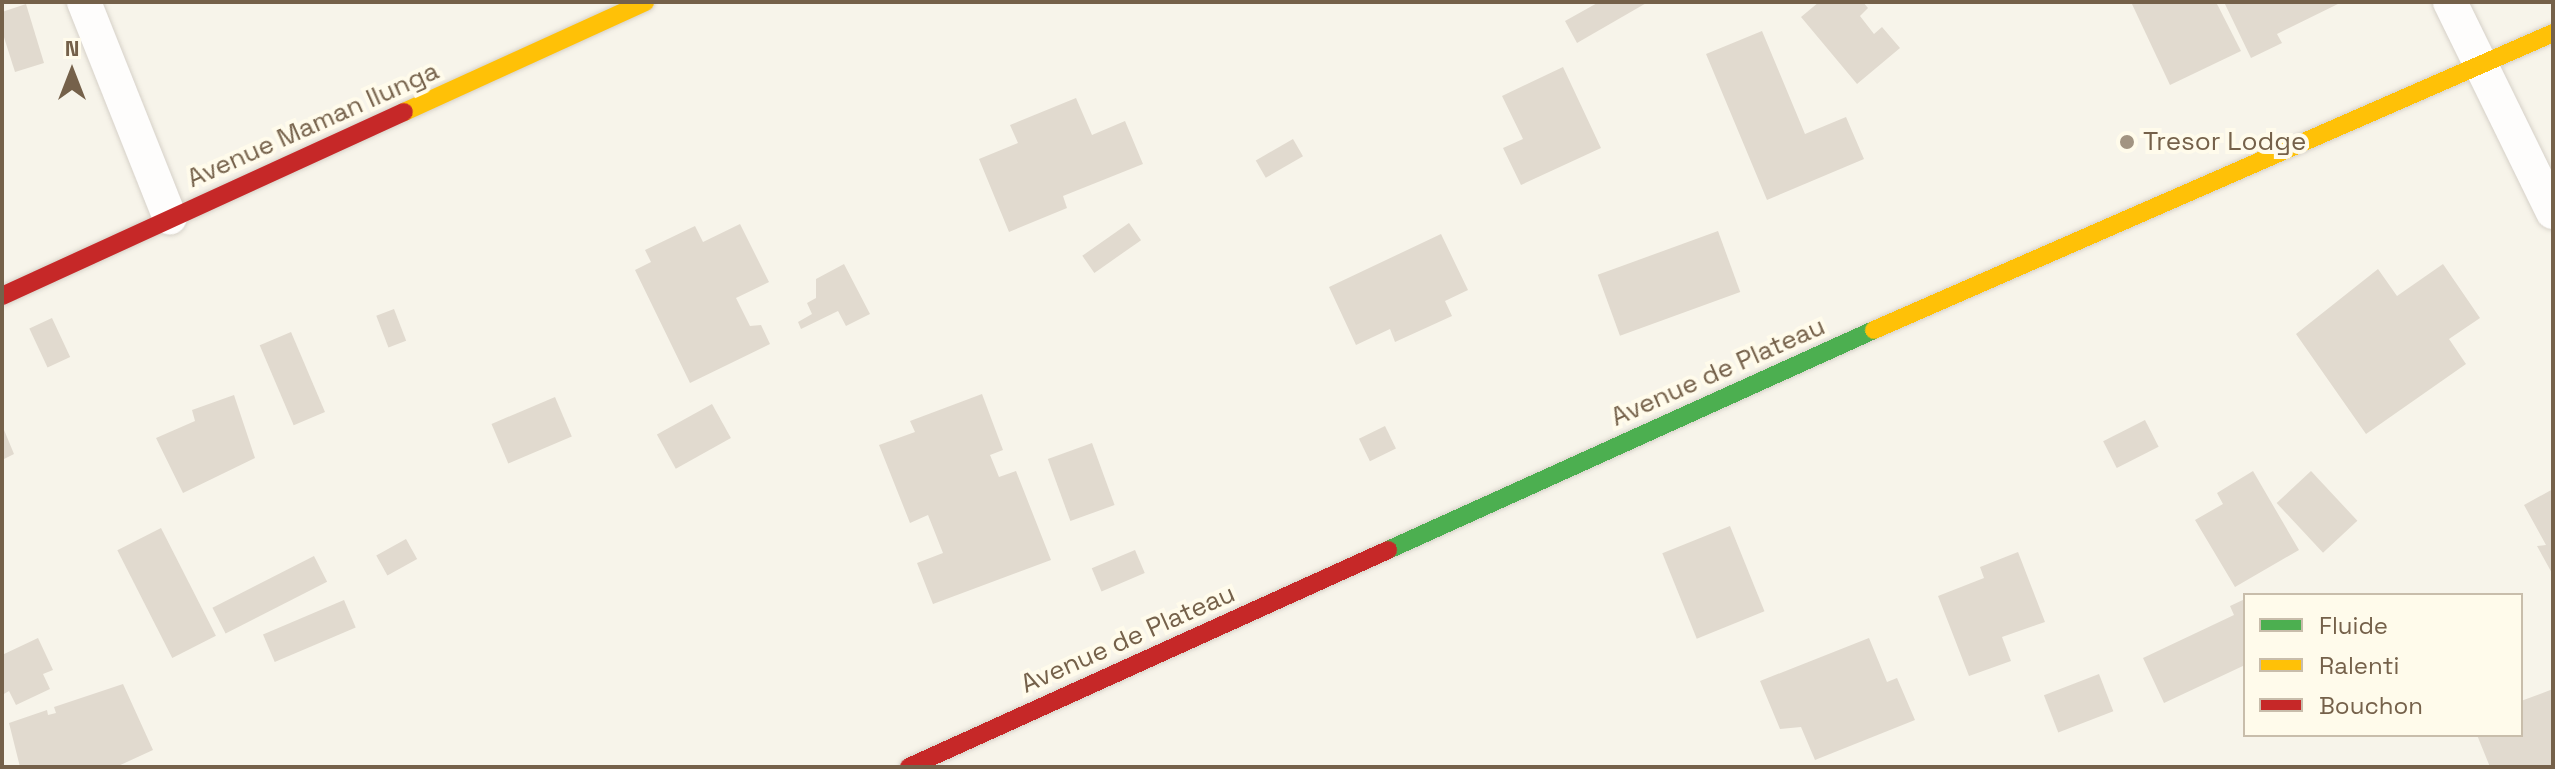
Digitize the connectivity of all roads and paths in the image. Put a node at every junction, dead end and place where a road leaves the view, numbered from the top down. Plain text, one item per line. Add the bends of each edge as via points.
1 (84, 2) edge
2 (645, 2) edge
3 (2450, 2) edge
4 (2553, 33) edge
5 (2480, 64) junction
6 (2553, 212) edge
7 (170, 218) junction
8 (2, 296) edge
9 (909, 767) edge

1 - 7 street
2 - 7 street, Avenue Maman Ilunga
3 - 5 street
4 - 5 street, Avenue de Plateau
5 - 6 street
5 - 9 street, Avenue de Plateau via 1851,340
7 - 8 street, Avenue Maman Ilunga

